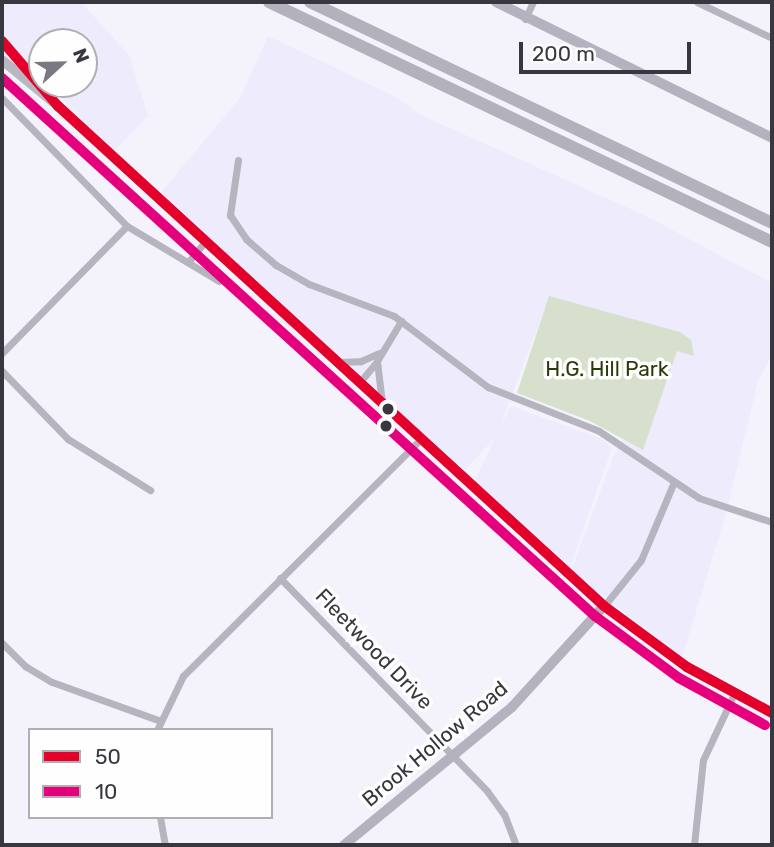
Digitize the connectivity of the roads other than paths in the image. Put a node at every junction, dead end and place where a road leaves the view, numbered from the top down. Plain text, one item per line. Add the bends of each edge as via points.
1 (269, 2) edge
2 (310, 2) edge
3 (496, 2) edge
4 (533, 2) edge
5 (697, 2) edge
6 (525, 19) junction
7 (772, 38) edge
8 (2, 41) edge
9 (2, 60) edge
10 (2, 98) edge
11 (58, 106) junction
12 (772, 138) edge
13 (238, 160) dead end
14 (772, 223) edge
15 (127, 226) junction
16 (205, 242) junction
17 (772, 242) edge
18 (187, 262) junction
19 (219, 281) dead end
20 (401, 321) junction
21 (380, 352) junction
22 (2, 353) edge
23 (377, 361) junction
24 (336, 362) junction
25 (2, 371) edge
26 (359, 384) junction
27 (384, 407) junction
28 (420, 440) junction
29 (674, 482) junction
30 (150, 490) dead end
31 (772, 522) edge
32 (280, 578) junction
33 (604, 606) junction
34 (2, 643) edge
35 (733, 696) junction
36 (772, 713) edge
37 (158, 720) junction
38 (157, 728) edge
39 (455, 758) junction
40 (160, 819) edge
41 (166, 845) edge
42 (344, 845) edge
43 (516, 845) edge
44 (694, 845) edge

1 - 17 highway
2 - 14 highway
3 - 6 street
4 - 6 street
5 - 7 street
6 - 12 street
8 - 11 main road
9 - 11 main road
10 - 15 street
11 - 16 main road
13 - 20 street via 230,215 260,253 309,284
15 - 18 street
15 - 22 street
16 - 18 street
16 - 24 main road
18 - 19 street
20 - 21 street
20 - 29 street via 488,387 598,431
21 - 23 street
21 - 24 street via 361,361
23 - 26 street
23 - 27 street via 375,373
24 - 26 main road
25 - 30 street via 68,439
26 - 27 main road
27 - 28 main road
28 - 32 street
28 - 33 main road
29 - 31 street via 699,498
29 - 33 street via 641,560
32 - 37 street via 183,676
32 - 39 street, Fleetwood Drive
33 - 35 main road
33 - 39 street, Brook Hollow Road via 512,707
34 - 37 street via 25,667 52,681
35 - 36 main road
35 - 44 street via 703,760
37 - 38 street
39 - 42 street, Brook Hollow Road
39 - 43 street, Fleetwood Drive via 497,804
40 - 41 street

